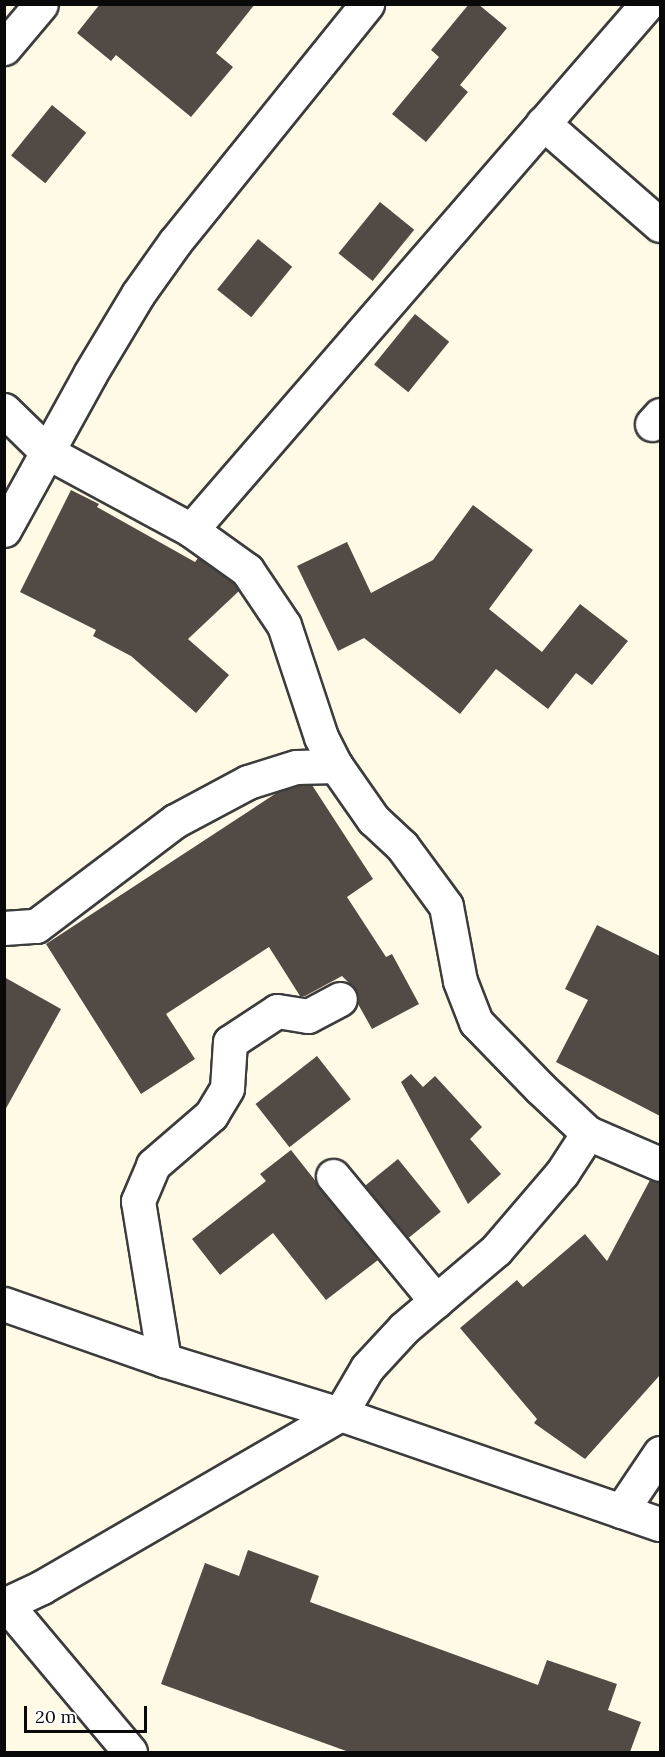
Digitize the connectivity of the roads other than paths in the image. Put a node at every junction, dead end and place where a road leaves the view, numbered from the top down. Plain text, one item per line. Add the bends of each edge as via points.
1 (41, 4) edge
2 (368, 4) edge
3 (646, 4) edge
4 (4, 48) edge
5 (543, 123) junction
6 (660, 225) edge
7 (4, 410) edge
8 (47, 452) junction
9 (4, 530) edge
10 (191, 530) junction
11 (336, 766) junction
12 (4, 927) edge
13 (340, 999) dead end
14 (588, 1133) junction
15 (660, 1164) edge
16 (333, 1176) dead end
17 (436, 1301) junction
18 (4, 1304) edge
19 (164, 1360) junction
20 (340, 1414) junction
21 (660, 1453) edge
22 (621, 1511) junction
23 (660, 1524) edge
24 (5, 1604) edge
25 (130, 1752) edge

1 - 4 street
2 - 8 street via 144,285
3 - 5 street
5 - 6 street
5 - 10 street
7 - 8 street
8 - 9 street
8 - 10 street
10 - 11 street via 247,570 284,625 321,737
11 - 12 street via 296,767 248,782 175,821 36,926
11 - 14 street via 373,819 402,846 446,906 460,981 476,1022
13 - 19 street via 308,1016 277,1011 230,1042 227,1088 211,1115 153,1165 138,1201
14 - 15 street
14 - 17 street via 562,1173 496,1250
16 - 17 street
17 - 20 street via 404,1328 368,1368
18 - 19 street
19 - 20 street
20 - 22 street
20 - 24 street via 52,1581
21 - 22 street
22 - 23 street
24 - 25 street

